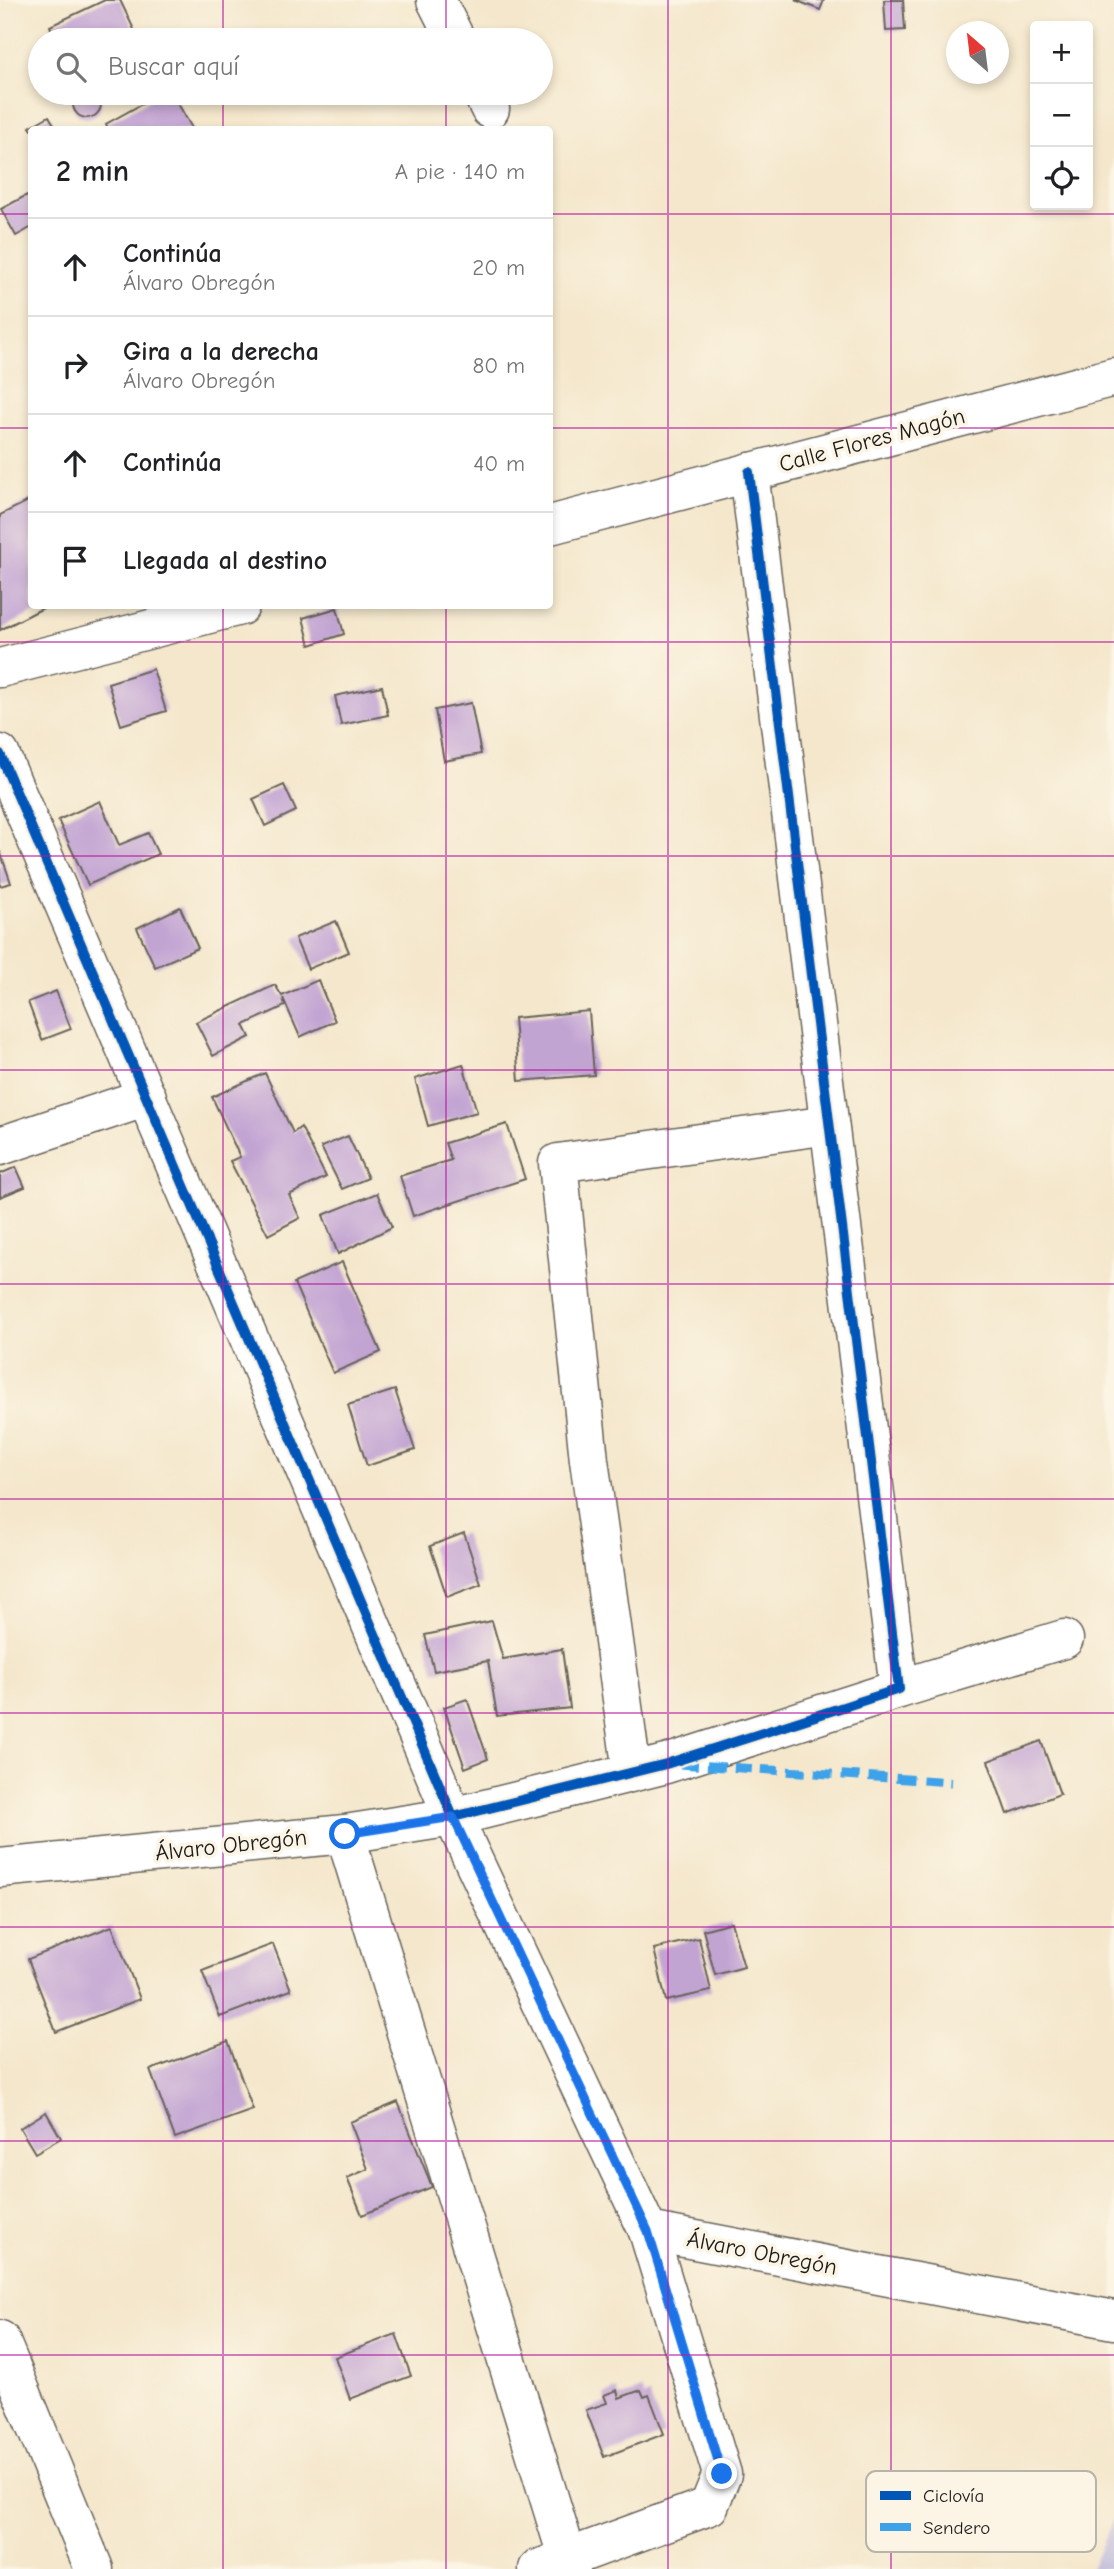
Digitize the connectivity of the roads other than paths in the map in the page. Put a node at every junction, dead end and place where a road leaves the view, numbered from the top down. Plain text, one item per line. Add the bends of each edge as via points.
1 (436, 0) edge
2 (450, 28) edge
3 (1114, 377) edge
4 (749, 472) junction
5 (553, 524) edge
6 (228, 609) edge
7 (0, 668) edge
8 (0, 754) edge
9 (147, 1097) junction
10 (829, 1125) junction
11 (0, 1146) edge
12 (1064, 1639) dead end
13 (899, 1689) junction
14 (632, 1772) junction
15 (453, 1817) junction
16 (345, 1834) junction
17 (0, 1868) edge
18 (648, 2231) junction
19 (1114, 2320) edge
20 (0, 2340) edge
21 (558, 2565) edge
22 (94, 2569) edge

1 - 2 street
3 - 4 street, Calle Flores Magón
4 - 5 street, Calle Flores Magón
4 - 10 street
6 - 7 street
8 - 9 street
9 - 11 street
9 - 15 street
10 - 13 street
10 - 14 street via 558,1163 589,1460
12 - 13 street, Álvaro Obregón
13 - 14 street, Álvaro Obregón
14 - 15 street, Álvaro Obregón
15 - 16 street, Álvaro Obregón
15 - 18 street
16 - 17 street, Álvaro Obregón
16 - 21 street
18 - 19 street, Álvaro Obregón
18 - 21 street via 722,2474 709,2506
20 - 22 street

